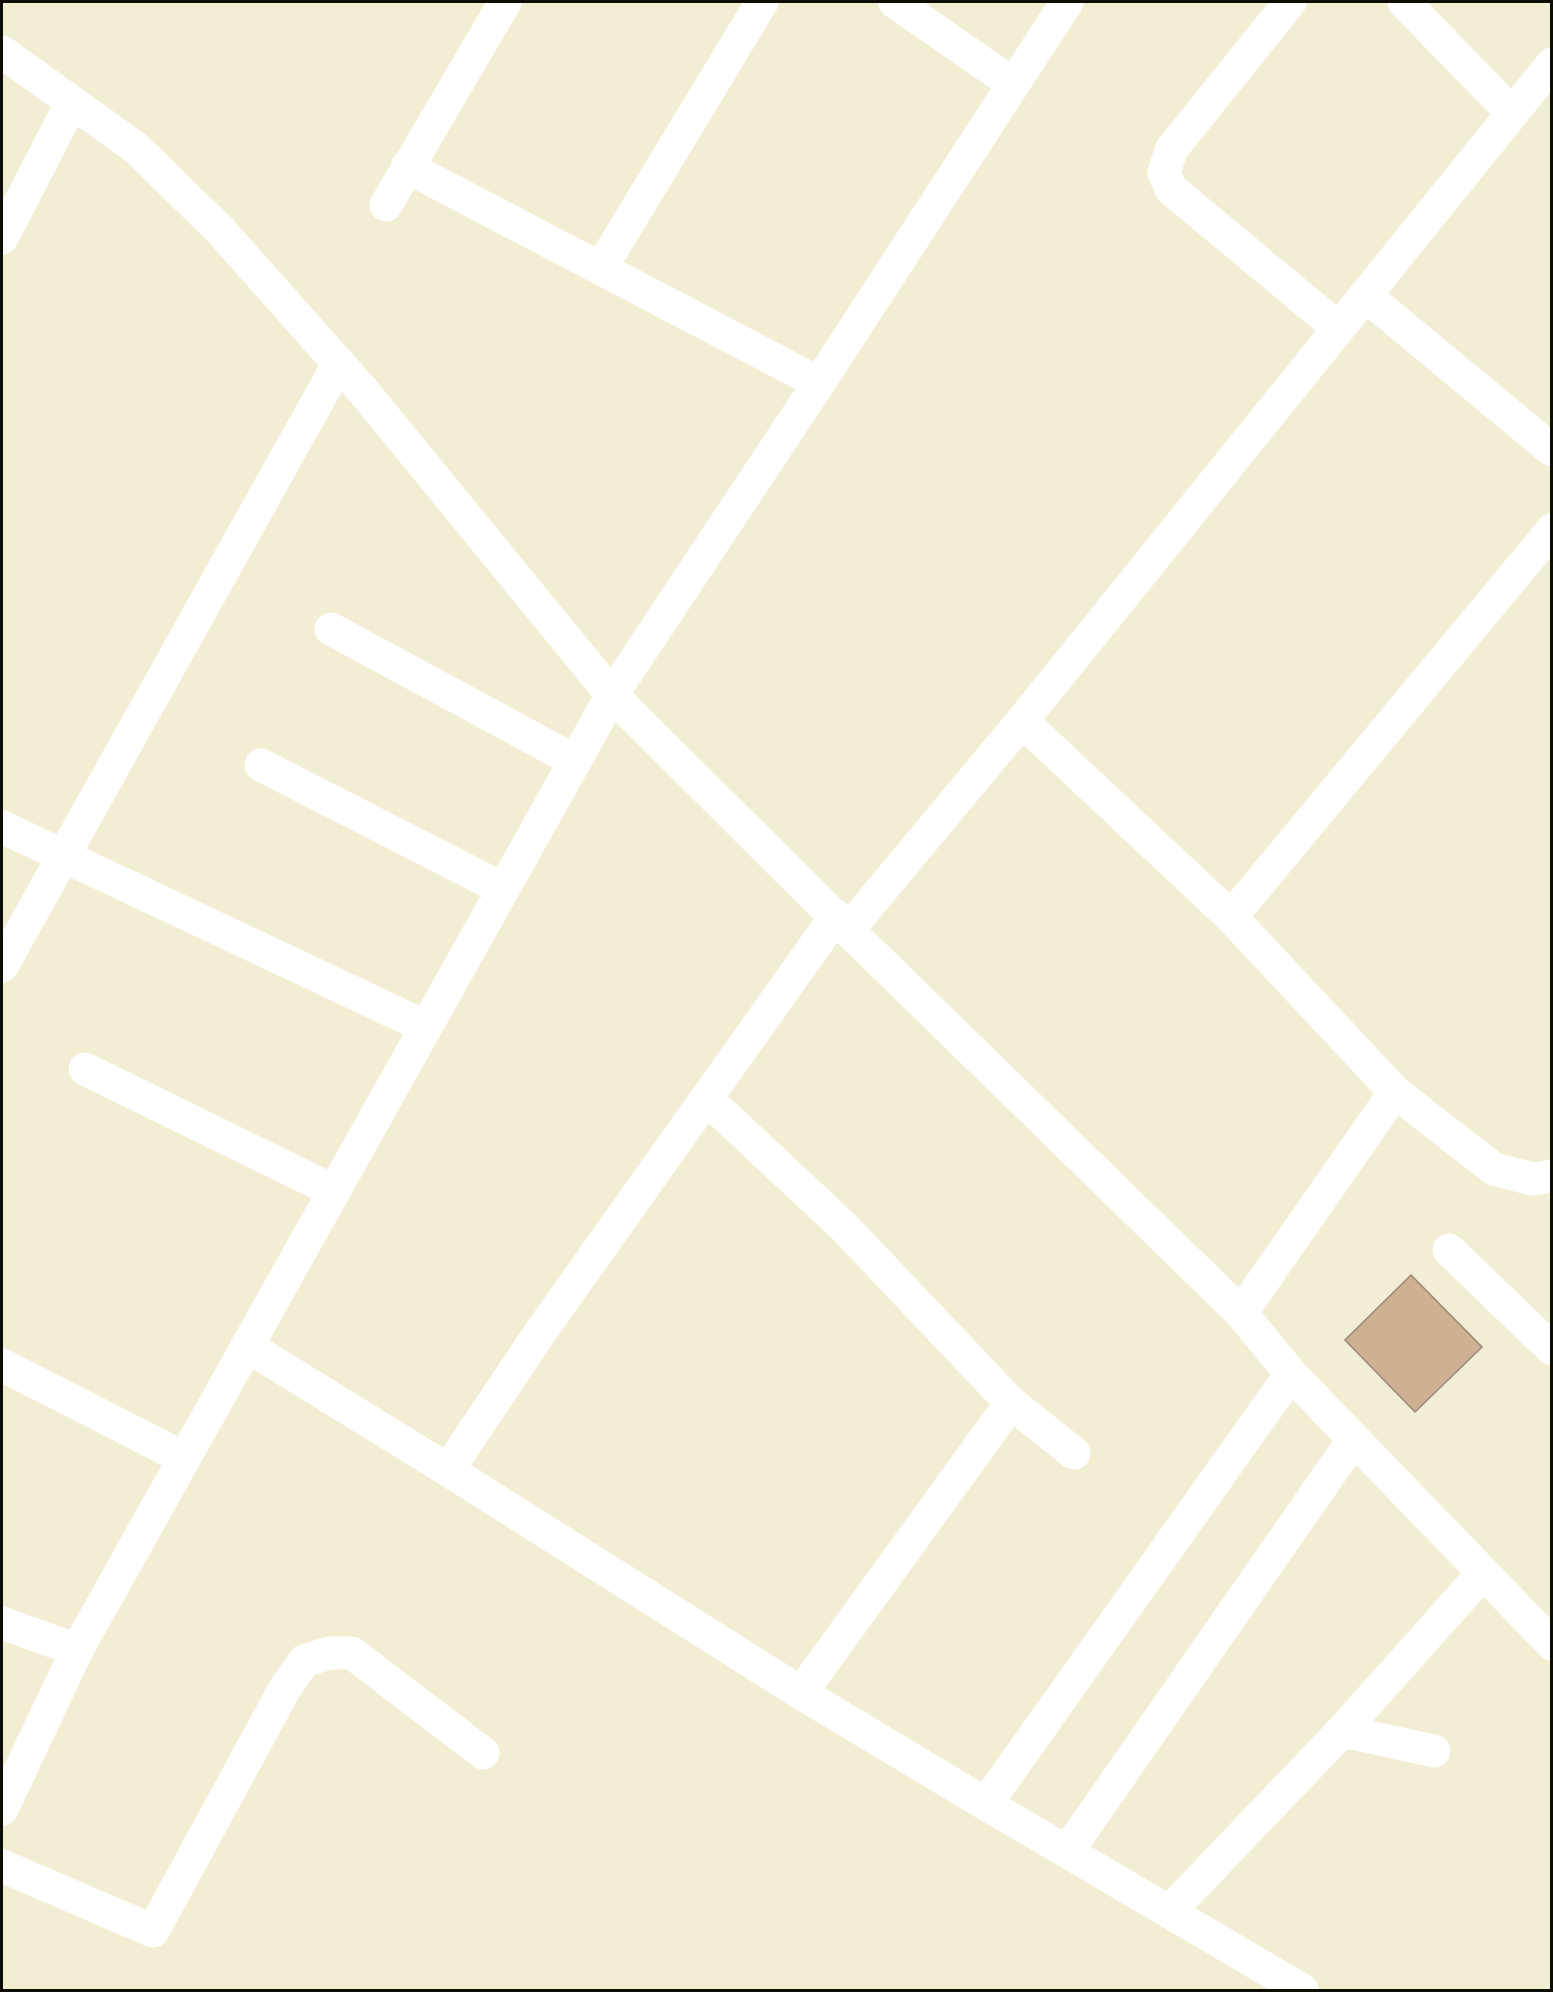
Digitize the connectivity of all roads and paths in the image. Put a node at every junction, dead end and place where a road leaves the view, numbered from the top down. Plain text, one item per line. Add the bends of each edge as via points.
1 (505, 2) edge
2 (762, 2) edge
3 (894, 2) edge
4 (1067, 2) edge
5 (1290, 2) edge
6 (1404, 2) edge
7 (2, 52) edge
8 (1550, 70) edge
9 (1013, 84) junction
10 (72, 102) junction
11 (1512, 113) junction
12 (407, 167) junction
13 (386, 205) dead end
14 (2, 238) edge
15 (601, 268) junction
16 (1365, 295) junction
17 (1338, 328) junction
18 (339, 363) junction
19 (819, 383) junction
20 (1551, 450) edge
21 (1551, 530) edge
22 (331, 629) dead end
23 (612, 695) junction
24 (1022, 721) junction
25 (575, 761) junction
26 (261, 765) dead end
27 (2, 827) edge
28 (62, 856) junction
29 (503, 889) junction
30 (1231, 917) junction
31 (842, 923) junction
32 (2, 966) edge
33 (426, 1027) junction
34 (85, 1069) dead end
35 (1402, 1097) junction
36 (706, 1098) junction
37 (1551, 1176) edge
38 (334, 1191) junction
39 (1449, 1251) dead end
40 (1241, 1313) junction
41 (248, 1346) junction
42 (1551, 1349) edge
43 (2, 1365) edge
44 (1291, 1374) junction
45 (1011, 1403) junction
46 (1354, 1439) junction
47 (1074, 1453) dead end
48 (184, 1458) junction
49 (448, 1470) junction
50 (1483, 1573) junction
51 (2, 1623) edge
52 (1551, 1644) edge
53 (77, 1650) junction
54 (801, 1693) junction
55 (1342, 1731) junction
56 (1434, 1751) dead end
57 (483, 1753) dead end
58 (986, 1804) junction
59 (2, 1809) edge
60 (1066, 1852) junction
61 (2, 1866) edge
62 (1169, 1912) junction
63 (1302, 1990) edge

1 - 12 street
2 - 15 street
3 - 9 street
4 - 9 street
5 - 17 street via 1171,150 1164,173 1171,189
6 - 11 street
7 - 10 street
8 - 11 street
9 - 19 street
10 - 14 street
10 - 18 street via 136,148 220,230
11 - 16 street
12 - 13 street
12 - 15 street
15 - 19 street
16 - 17 street
16 - 20 street
17 - 24 street
18 - 23 street
18 - 28 street
19 - 23 street
21 - 30 street
22 - 25 street
23 - 25 street
23 - 31 street
24 - 30 street
24 - 31 street
25 - 29 street
26 - 29 street
27 - 28 street
28 - 32 street
28 - 33 street
29 - 33 street
30 - 35 street
31 - 36 street
31 - 40 street
33 - 38 street
34 - 38 street
35 - 37 street via 1494,1169 1532,1179
35 - 40 street
36 - 45 street via 845,1227
36 - 49 street
38 - 41 street
39 - 42 street
40 - 44 street
41 - 48 street
41 - 49 street
43 - 48 street
44 - 46 street
44 - 58 street
45 - 47 street
45 - 54 street
46 - 50 street
46 - 60 street
48 - 53 street
49 - 54 street
50 - 52 street
50 - 55 street
51 - 53 street
53 - 59 street
54 - 58 street
55 - 56 street
55 - 62 street
57 - 61 street via 352,1653 329,1653 304,1661 284,1690 153,1931
58 - 60 street
60 - 62 street
62 - 63 street

